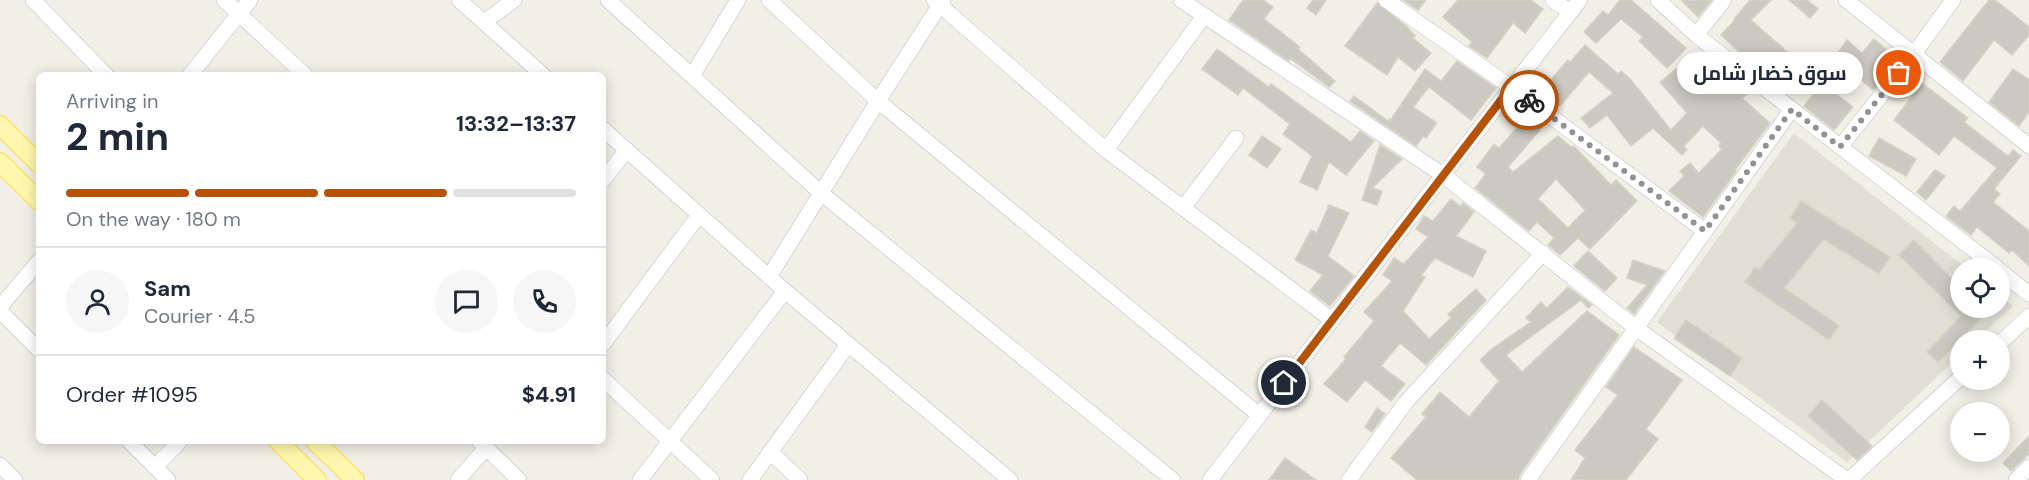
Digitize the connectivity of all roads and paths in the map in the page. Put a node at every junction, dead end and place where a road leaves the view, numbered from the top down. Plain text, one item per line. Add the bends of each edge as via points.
1 (33, 0) edge
2 (224, 0) edge
3 (250, 0) edge
4 (459, 0) edge
5 (514, 0) edge
6 (608, 0) edge
7 (738, 0) edge
8 (769, 0) edge
9 (1181, 0) edge
10 (1386, 0) edge
11 (1553, 0) edge
12 (1580, 0) edge
13 (1658, 0) edge
14 (1724, 0) edge
15 (1846, 0) edge
16 (1953, 0) edge
17 (939, 2) edge
18 (1570, 12) junction
19 (239, 14) junction
20 (1204, 16) junction
21 (484, 22) junction
22 (1696, 34) junction
23 (1914, 54) junction
24 (103, 72) edge
25 (192, 72) edge
26 (302, 72) edge
27 (540, 72) edge
28 (692, 76) junction
29 (1511, 87) junction
30 (878, 101) junction
31 (1792, 109) junction
32 (0, 125) edge
33 (606, 132) edge
34 (1236, 138) dead end
35 (2029, 146) edge
36 (1840, 147) junction
37 (627, 150) junction
38 (1106, 150) junction
39 (36, 161) edge
40 (0, 162) edge
41 (1443, 175) junction
42 (606, 176) edge
43 (821, 193) junction
44 (36, 198) edge
45 (1182, 208) junction
46 (699, 215) junction
47 (1705, 231) junction
48 (1543, 253) junction
49 (1983, 258) edge
50 (36, 265) edge
51 (769, 277) junction
52 (2010, 279) edge
53 (785, 291) junction
54 (2029, 294) edge
55 (0, 309) edge
56 (2029, 316) edge
57 (1332, 320) junction
58 (1636, 328) junction
59 (2010, 334) edge
60 (606, 340) edge
61 (848, 345) junction
62 (36, 347) edge
63 (606, 382) edge
64 (1950, 387) edge
65 (1259, 415) junction
66 (669, 440) junction
67 (132, 444) edge
68 (178, 444) edge
69 (281, 444) edge
70 (318, 444) edge
71 (483, 444) edge
72 (770, 452) junction
73 (0, 465) edge
74 (2029, 467) edge
75 (159, 475) edge
76 (15, 480) edge
77 (316, 480) edge
78 (355, 480) edge
79 (458, 480) edge
80 (519, 480) edge
81 (640, 480) edge
82 (712, 480) edge
83 (750, 480) edge
84 (800, 480) edge
85 (1010, 480) edge
86 (1173, 480) edge
87 (1210, 480) edge
88 (1349, 480) edge
89 (1528, 480) edge
90 (1848, 480) edge
91 (2016, 480) edge

1 - 24 street
2 - 19 street
3 - 19 street
4 - 21 street
5 - 21 street
6 - 28 street
7 - 28 street
8 - 30 street
9 - 20 street
10 - 29 street
11 - 18 street
12 - 18 street
13 - 22 street
14 - 22 street
15 - 23 street
16 - 23 street
17 - 30 street
17 - 38 street
18 - 29 street
19 - 25 street
19 - 26 street
20 - 38 street
20 - 41 street
21 - 27 street
22 - 31 street
23 - 35 street
23 - 36 street
28 - 43 street
29 - 41 street
29 - 47 street
30 - 43 street
30 - 65 street
31 - 36 street
31 - 47 street
32 - 39 main road
33 - 37 street
34 - 45 street
36 - 49 street
37 - 42 street
37 - 46 street
38 - 45 street
40 - 44 main road
41 - 48 street
41 - 57 street
43 - 51 street
43 - 86 street
45 - 57 street
46 - 51 street
46 - 60 street
47 - 58 street
48 - 58 street
48 - 88 street via 1406,402
50 - 55 street
51 - 53 street
52 - 54 street
53 - 61 street
53 - 66 street
55 - 62 street
56 - 59 street
57 - 65 street
58 - 89 street
58 - 90 street
61 - 72 street
61 - 85 street
63 - 66 street
64 - 90 street
65 - 87 street
66 - 81 street
66 - 82 street
67 - 75 street
68 - 75 street
69 - 77 main road
70 - 78 main road
71 - 79 street
71 - 80 street
72 - 83 street
72 - 84 street
73 - 76 street
74 - 91 street

